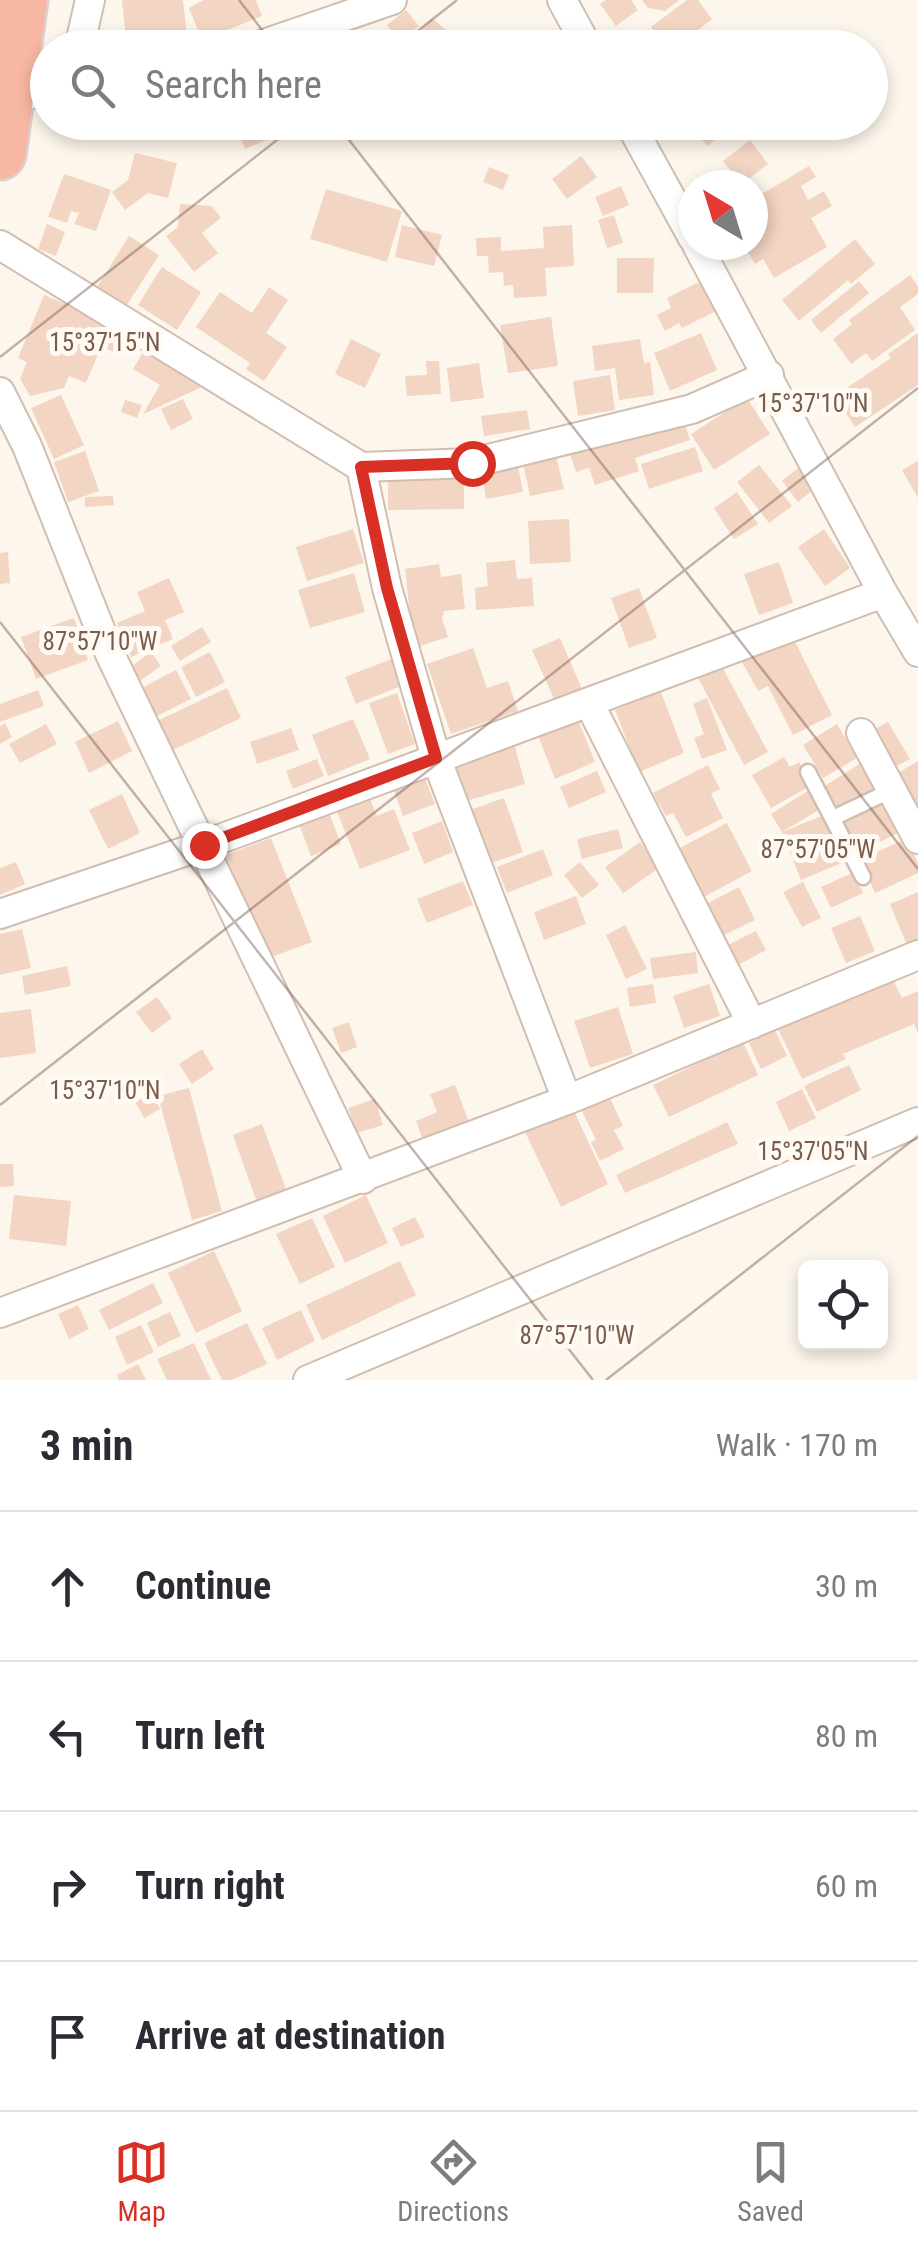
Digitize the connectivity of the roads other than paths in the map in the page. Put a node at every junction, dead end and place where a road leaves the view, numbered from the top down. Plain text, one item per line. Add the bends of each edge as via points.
1 (22, 0) edge
2 (90, 0) edge
3 (392, 0) edge
4 (562, 0) edge
5 (83, 30) edge
6 (304, 30) edge
7 (578, 30) edge
8 (28, 94) edge
9 (640, 140) edge
10 (0, 154) edge
11 (678, 210) edge
12 (0, 244) edge
13 (705, 260) edge
14 (768, 375) junction
15 (0, 392) edge
16 (361, 467) junction
17 (883, 593) junction
18 (918, 652) edge
19 (590, 703) junction
20 (861, 733) dead end
21 (436, 758) junction
22 (808, 772) dead end
23 (890, 791) junction
24 (832, 818) junction
25 (918, 839) edge
26 (204, 845) junction
27 (862, 877) dead end
28 (0, 914) edge
29 (918, 954) edge
30 (752, 1024) junction
31 (566, 1100) junction
32 (918, 1122) edge
33 (363, 1178) junction
34 (0, 1313) edge
35 (308, 1380) edge

1 - 8 highway
2 - 5 street
3 - 6 street
4 - 7 street
8 - 10 highway
9 - 11 street
12 - 16 street
13 - 14 street
14 - 16 street via 692,409 472,463
14 - 17 street
15 - 26 street via 110,654
16 - 21 street via 387,588
17 - 18 street
17 - 19 street
19 - 21 street
19 - 30 street
20 - 23 street
21 - 26 street
21 - 31 street
22 - 24 lane
23 - 24 lane
23 - 25 street
24 - 27 lane
26 - 28 street
26 - 33 street
29 - 30 street
30 - 31 street
31 - 33 street
32 - 35 street
33 - 34 street

